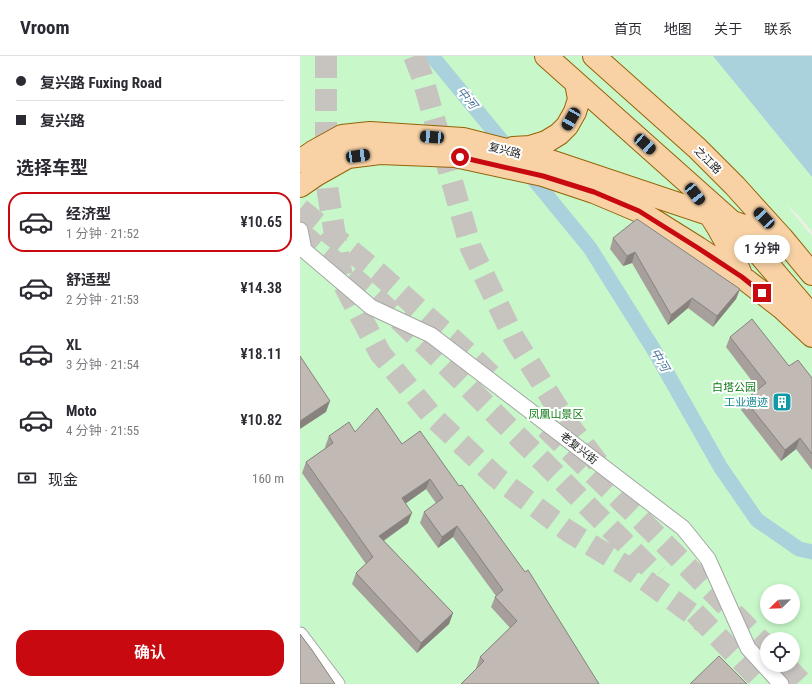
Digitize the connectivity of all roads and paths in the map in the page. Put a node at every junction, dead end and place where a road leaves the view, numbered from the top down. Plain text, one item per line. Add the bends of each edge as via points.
1 (546, 56) edge
2 (594, 56) edge
3 (576, 83) junction
4 (462, 148) junction
5 (499, 148) junction
6 (300, 161) edge
7 (547, 168) junction
8 (300, 186) edge
9 (735, 186) junction
10 (639, 211) junction
11 (719, 214) junction
12 (300, 230) edge
13 (783, 239) junction
14 (302, 249) edge
15 (812, 274) edge
16 (742, 277) junction
17 (812, 316) edge
18 (812, 336) edge
19 (300, 635) edge
20 (337, 684) edge
21 (781, 684) edge

1 - 3 main road
2 - 9 main road, 之江路 via 697,148
3 - 5 main road via 579,99 575,112 559,134 530,147
3 - 11 main road via 680,175
4 - 5 main road, 复兴路
4 - 6 main road, 复兴路 via 370,133 342,136
4 - 7 main road
4 - 8 main road, 复兴路 via 380,153 348,158
5 - 7 main road, 复兴路
7 - 10 main road, 复兴路
7 - 11 main road, 复兴路
9 - 11 main road
9 - 13 main road, 之江路
10 - 11 main road, 复兴路 via 688,218
10 - 16 main road, 复兴路
11 - 13 main road, 复兴路
11 - 16 main road via 730,250
11 - 17 main road
12 - 14 street, 老复兴街
13 - 15 main road, 之江路
14 - 21 street, 老复兴街 via 371,307 431,335 683,528 708,559 748,648
16 - 18 main road, 复兴路 via 782,308
19 - 20 street

